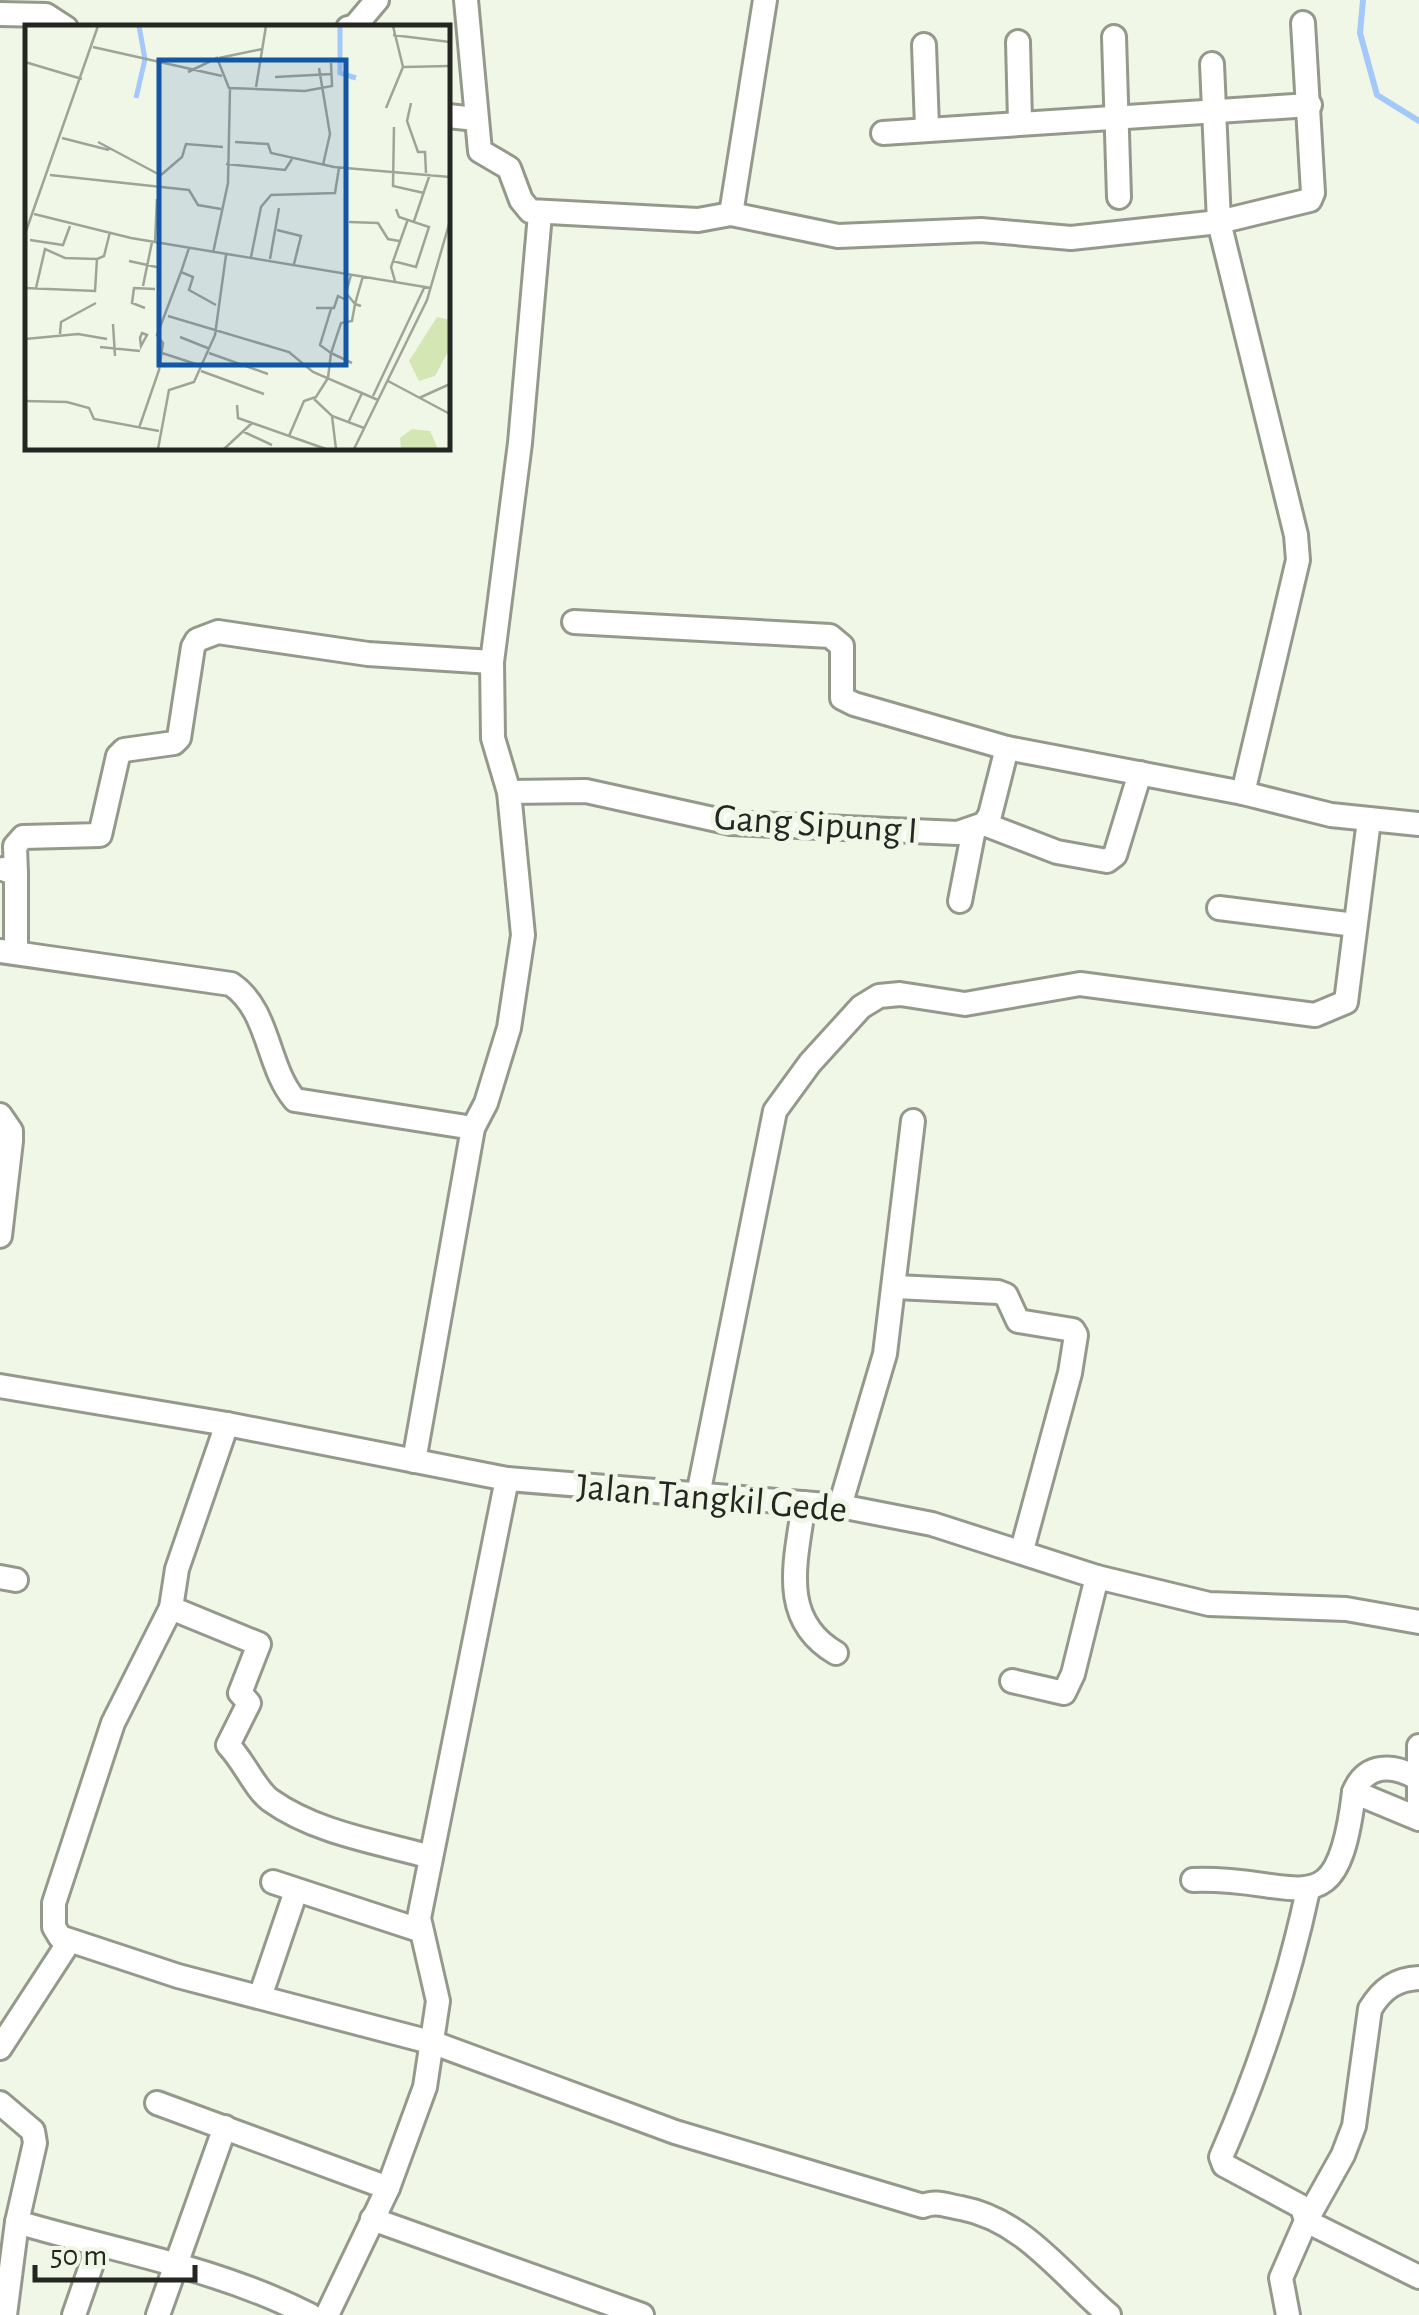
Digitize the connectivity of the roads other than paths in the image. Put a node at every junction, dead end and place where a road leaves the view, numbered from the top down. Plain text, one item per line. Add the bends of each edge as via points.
1 (376, 0) edge
2 (466, 0) edge
3 (765, 0) edge
4 (0, 14) edge
5 (1303, 23) dead end
6 (62, 25) edge
7 (356, 25) edge
8 (1114, 37) dead end
9 (1018, 42) dead end
10 (924, 44) dead end
11 (1212, 64) dead end
12 (1310, 105) junction
13 (1214, 114) junction
14 (450, 116) edge
15 (476, 119) junction
16 (1118, 119) junction
17 (1020, 121) junction
18 (927, 127) junction
19 (883, 132) dead end
20 (1119, 197) dead end
21 (540, 214) junction
22 (731, 214) junction
23 (1219, 222) junction
24 (574, 622) dead end
25 (492, 662) junction
26 (1008, 748) junction
27 (1140, 773) junction
28 (509, 792) junction
29 (1242, 793) junction
30 (1369, 820) junction
31 (1419, 824) edge
32 (979, 827) junction
33 (8, 871) edge
34 (960, 902) dead end
35 (1219, 908) dead end
36 (1356, 924) junction
37 (8, 952) edge
38 (0, 1115) edge
39 (913, 1120) dead end
40 (473, 1128) junction
41 (0, 1236) edge
42 (896, 1287) junction
43 (0, 1386) edge
44 (226, 1424) junction
45 (414, 1461) junction
46 (507, 1479) junction
47 (698, 1495) junction
48 (804, 1503) junction
49 (840, 1506) junction
50 (1022, 1550) junction
51 (1097, 1577) junction
52 (172, 1608) junction
53 (1419, 1622) edge
54 (836, 1652) dead end
55 (1012, 1681) dead end
56 (1419, 1746) edge
57 (1418, 1778) edge
58 (1354, 1792) junction
59 (1419, 1804) edge
60 (1419, 1819) edge
61 (431, 1857) junction
62 (1193, 1880) dead end
63 (273, 1882) dead end
64 (296, 1890) junction
65 (1308, 1890) junction
66 (419, 1930) junction
67 (69, 1942) junction
68 (1419, 1978) edge
69 (260, 1997) junction
70 (434, 2044) junction
71 (0, 2048) edge
72 (0, 2103) edge
73 (157, 2103) dead end
74 (225, 2127) junction
75 (388, 2188) junction
76 (372, 2219) junction
77 (1306, 2220) junction
78 (17, 2222) junction
79 (98, 2246) junction
80 (174, 2260) junction
81 (1419, 2277) edge
82 (4, 2315) edge
83 (74, 2315) edge
84 (158, 2315) edge
85 (310, 2315) edge
86 (328, 2315) edge
87 (642, 2315) edge
88 (1109, 2315) edge
89 (1288, 2315) edge

1 - 7 street
2 - 15 street
3 - 22 street
4 - 6 street via 46,14
5 - 12 street
8 - 16 street
9 - 17 street
10 - 18 street
11 - 13 street
12 - 13 street
12 - 23 street via 1310,200
13 - 16 street
13 - 23 street
14 - 15 street
15 - 21 street via 480,152 509,168 521,200
16 - 17 street
16 - 20 street
17 - 18 street
18 - 19 street
21 - 22 street via 698,220
21 - 25 street
22 - 23 street via 838,236 981,230 1071,238
23 - 29 street via 1298,560
24 - 26 street via 830,636 842,646 842,698
25 - 28 street via 494,738
25 - 33 street via 368,654 218,632 205,636 194,648 179,738 118,756 100,835 23,837
26 - 27 street
26 - 32 street
27 - 29 street
27 - 32 street via 1115,855 1107,861
28 - 32 street, Gang Sipung I via 586,791 755,825 958,833
28 - 40 street via 523,934 509,1028
29 - 30 street
30 - 31 street
30 - 36 street
32 - 34 street
33 - 37 street
35 - 36 street
36 - 47 street via 1346,1002 1315,1016 1080,984 965,1004 879,996 861,1007 775,1111
37 - 40 street via 230,984 244,993 295,1100
38 - 41 street via 12,1140
39 - 42 street
40 - 45 street
42 - 49 street via 885,1354
42 - 50 street via 998,1292 1018,1321 1076,1335
43 - 44 street, Jalan Tangkil Gede
44 - 45 street, Jalan Tangkil Gede
44 - 52 street via 177,1569
45 - 46 street, Jalan Tangkil Gede
46 - 47 street, Jalan Tangkil Gede
46 - 61 street
47 - 48 street, Jalan Tangkil Gede
48 - 49 street, Jalan Tangkil Gede
48 - 54 street via 796,1597 812,1639
49 - 50 street, Jalan Tangkil Gede
50 - 51 street, Jalan Tangkil Gede
51 - 53 street, Jalan Tangkil Gede via 1209,1604 1346,1610
51 - 55 street via 1064,1693
52 - 61 street via 259,1644 240,1693 249,1703 228,1744 268,1799 320,1826
52 - 67 street via 113,1724 54,1904 54,1927
56 - 57 street
57 - 58 street via 1394,1768 1374,1770
57 - 59 street
58 - 60 street
58 - 65 street via 1333,1878
61 - 66 street
62 - 65 street via 1232,1878
63 - 64 street
64 - 66 street
64 - 69 street
65 - 77 street via 1259,2070 1221,2158 1297,2201
66 - 70 street via 438,2002
67 - 69 street
67 - 71 street
68 - 77 street via 1404,1978 1370,2008 1354,2126
69 - 70 street
70 - 75 street
70 - 88 street via 675,2132 923,2206 985,2212
72 - 78 street via 33,2132 35,2143
73 - 74 street
74 - 75 street
74 - 80 street
75 - 76 street
76 - 86 street
76 - 87 street
77 - 81 street
77 - 89 street via 1281,2278
78 - 79 street
78 - 82 street
79 - 80 street
79 - 83 street
80 - 84 street
80 - 85 street

